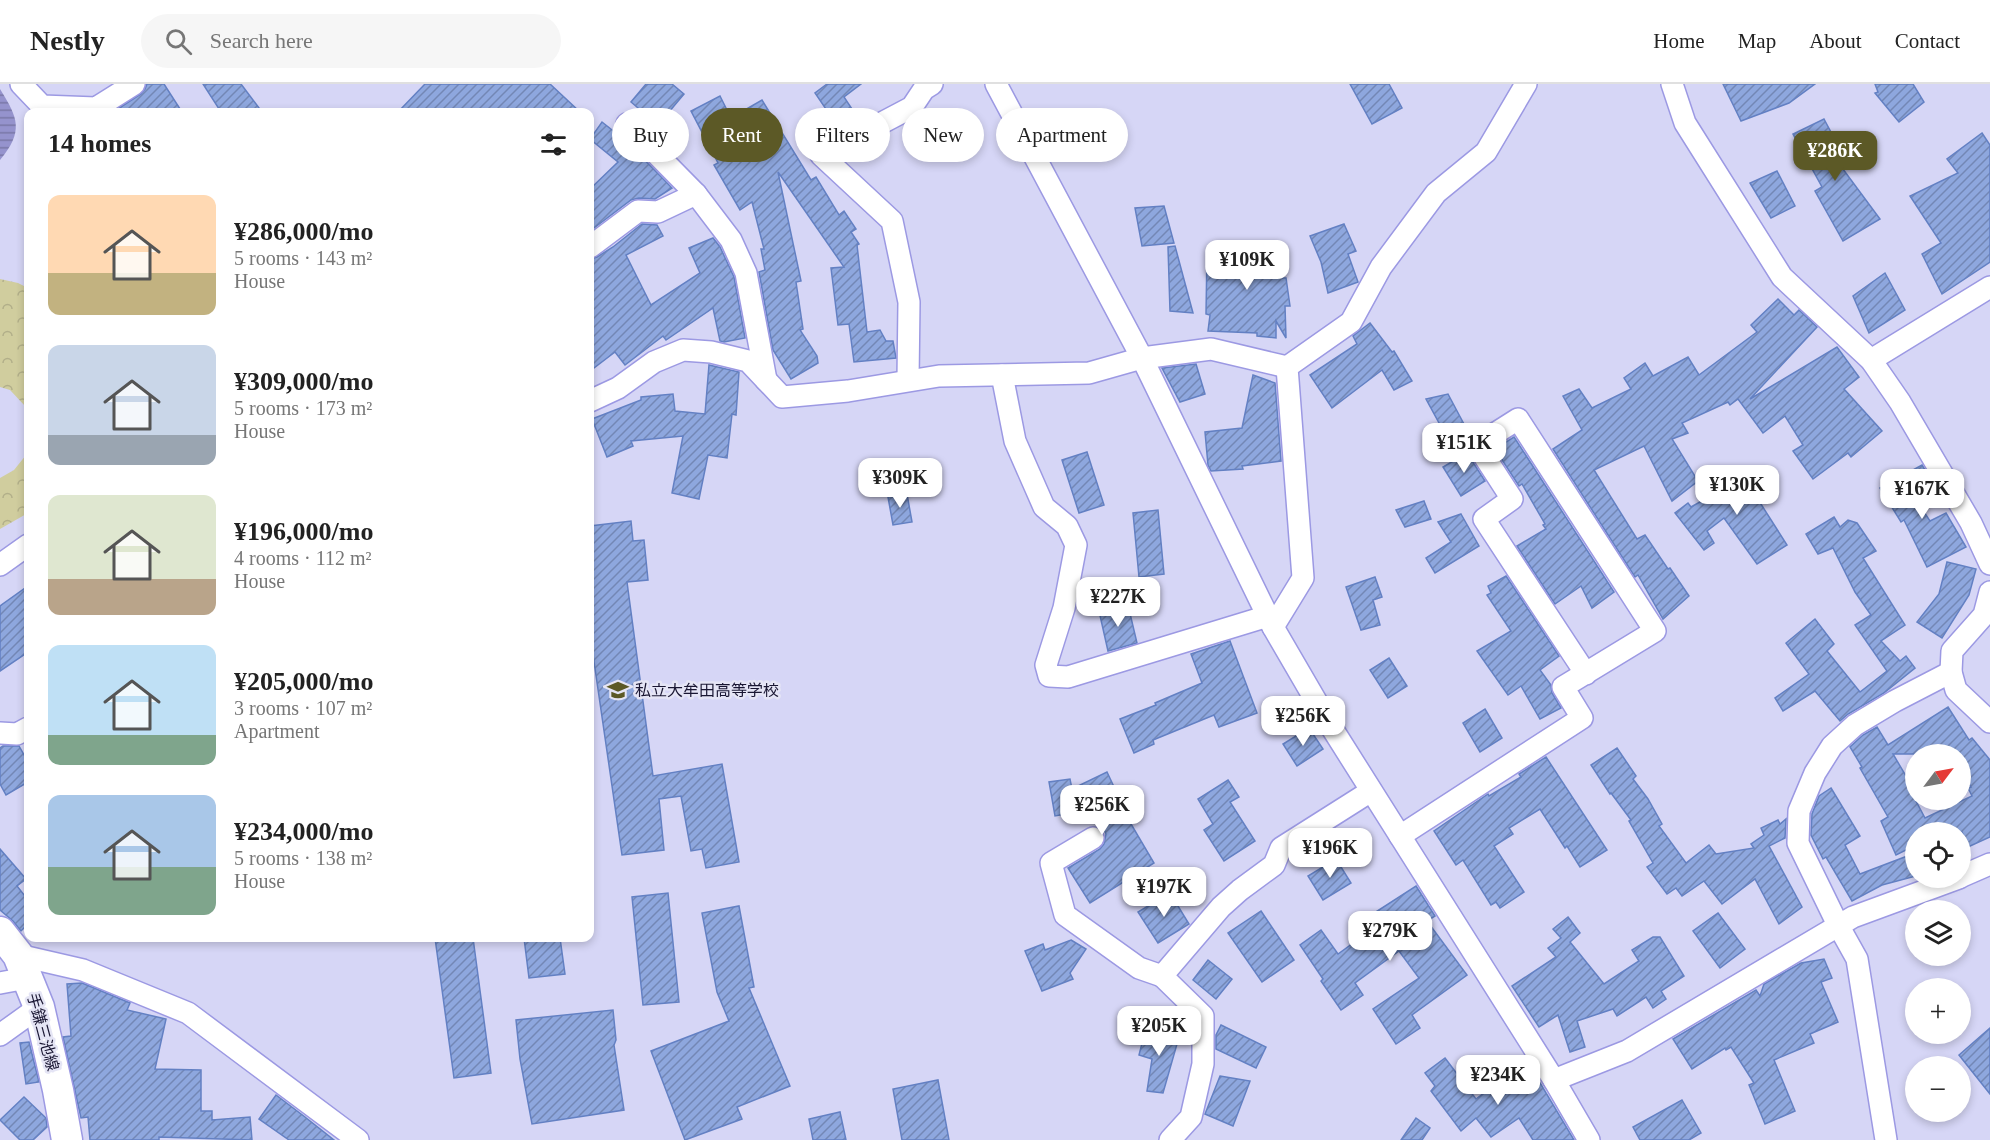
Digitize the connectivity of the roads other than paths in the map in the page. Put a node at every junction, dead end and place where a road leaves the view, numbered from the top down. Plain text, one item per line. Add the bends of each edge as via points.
1 (21, 84) edge
2 (134, 84) edge
3 (932, 84) edge
4 (996, 84) edge
5 (1526, 84) edge
6 (1672, 84) edge
7 (664, 162) edge
8 (696, 194) junction
9 (594, 245) edge
10 (1990, 287) edge
11 (1142, 358) junction
12 (1871, 360) junction
13 (1287, 367) junction
14 (1002, 375) junction
15 (766, 380) junction
16 (908, 380) junction
17 (594, 399) edge
18 (24, 548) edge
19 (0, 564) edge
20 (1990, 564) edge
21 (1990, 592) edge
22 (1271, 621) junction
23 (1951, 672) junction
24 (1586, 674) junction
25 (1990, 722) edge
26 (24, 730) edge
27 (0, 733) edge
28 (1371, 791) junction
29 (1400, 836) junction
30 (1093, 838) dead end
31 (1990, 864) edge
32 (1971, 872) edge
33 (1931, 888) edge
34 (1838, 926) junction
35 (11, 962) edge
36 (1162, 976) junction
37 (39, 1007) junction
38 (0, 1035) edge
39 (1554, 1080) junction
40 (67, 1140) edge
41 (358, 1140) edge
42 (1170, 1140) edge
43 (1589, 1140) edge
44 (1886, 1140) edge

1 - 2 street via 42,106 96,108
3 - 16 street via 912,107 821,155 892,221 909,302
4 - 11 street
5 - 13 street via 1486,152 1436,193 1381,267 1351,322
6 - 12 street via 1685,123 1782,277
7 - 8 street
8 - 9 street via 658,212 638,211
8 - 15 street via 731,240 746,273
10 - 12 street
11 - 13 street via 1211,349
11 - 14 street via 1089,373
11 - 22 street
12 - 20 street via 1971,523
13 - 22 street via 1303,578
14 - 16 street
14 - 22 street via 1015,441 1024,463 1044,507 1067,526 1076,545 1064,608 1046,665 1049,676 1068,677
15 - 16 street via 782,397
15 - 17 street via 748,361 683,350 654,362 618,388
18 - 19 street
21 - 23 street via 1984,615 1952,651
22 - 28 street
23 - 25 street via 1956,690
23 - 34 street via 1855,725 1832,746 1815,772 1798,811 1798,843
24 - 24 street via 1655,631 1518,419 1477,445 1512,499 1484,519
24 - 29 street via 1563,687 1582,718
26 - 27 street
28 - 29 street
28 - 36 street via 1281,848 1274,865 1221,907
29 - 39 street
30 - 36 street via 1051,863 1065,915 1139,968
31 - 32 street
33 - 34 street
34 - 39 street via 1627,1051
34 - 44 street via 1857,959
35 - 37 main road, 手鎌三池線
35 - 41 street via 83,970 188,1013
36 - 42 street via 1203,1016 1203,1064 1191,1117
37 - 38 street
37 - 40 main road, 手鎌三池線
39 - 43 street

